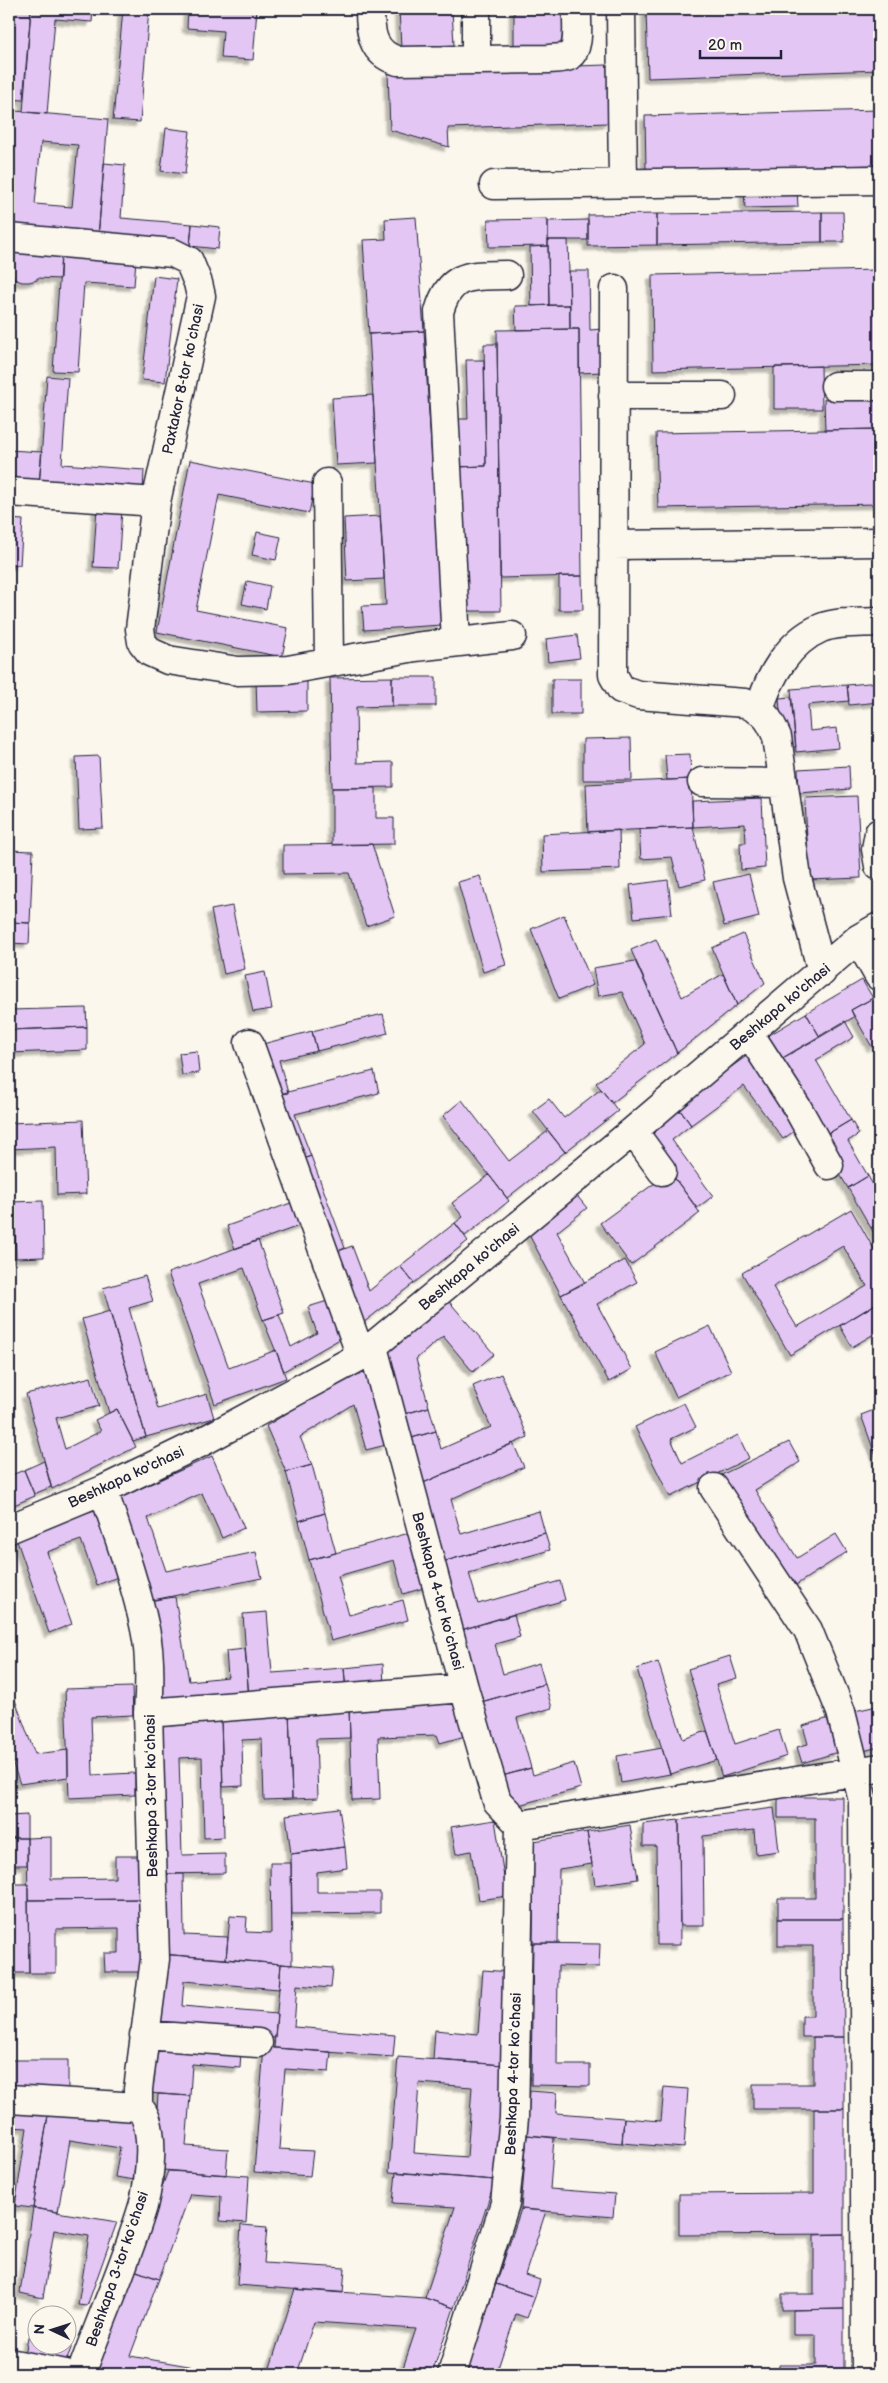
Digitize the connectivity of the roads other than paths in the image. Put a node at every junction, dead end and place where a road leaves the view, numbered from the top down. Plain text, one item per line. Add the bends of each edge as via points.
1 (370, 9) edge
2 (476, 9) edge
3 (577, 9) edge
4 (621, 9) edge
5 (476, 60) junction
6 (879, 180) edge
7 (623, 183) junction
8 (494, 185) dead end
9 (9, 238) edge
10 (507, 275) dead end
11 (614, 289) dead end
12 (835, 386) dead end
13 (879, 386) edge
14 (613, 396) junction
15 (722, 396) dead end
16 (327, 484) dead end
17 (9, 492) edge
18 (156, 502) junction
19 (879, 542) edge
20 (613, 545) junction
21 (879, 622) edge
22 (512, 636) dead end
23 (456, 642) junction
24 (329, 662) junction
25 (759, 710) junction
26 (702, 782) dead end
27 (783, 783) junction
28 (879, 833) edge
29 (879, 866) edge
30 (868, 933) edge
31 (822, 972) junction
32 (879, 976) edge
33 (749, 1033) junction
34 (249, 1043) dead end
35 (633, 1131) junction
36 (829, 1165) dead end
37 (662, 1171) dead end
38 (367, 1352) junction
39 (714, 1488) dead end
40 (103, 1490) junction
41 (9, 1529) edge
42 (464, 1688) junction
43 (148, 1713) junction
44 (867, 1770) edge
45 (520, 1825) junction
46 (144, 2035) junction
47 (258, 2043) dead end
48 (9, 2099) edge
49 (138, 2107) junction
50 (9, 2363) edge
51 (66, 2374) edge
52 (81, 2374) edge
53 (452, 2374) edge
54 (866, 2374) edge

1 - 5 street via 370,26 376,46 385,57 398,61
2 - 5 street
3 - 5 street via 576,44 568,57
4 - 7 street
6 - 7 street
7 - 8 street
9 - 18 street, Paxtakor 8-tor koʻchasi via 173,253 189,261 201,296
10 - 23 street via 467,276 447,292 439,312
11 - 14 street
12 - 13 street
14 - 15 street
14 - 20 street
16 - 24 street
17 - 18 street
18 - 24 street, Paxtakor 8-tor koʻchasi via 140,629 142,642 150,652 168,660 238,671 288,670
19 - 20 street
20 - 25 street via 613,675 621,689 638,695 745,704
21 - 25 street via 821,628 804,638 773,673
22 - 23 street, Paxtakor 8-tor koʻchasi
23 - 24 street, Paxtakor 8-tor koʻchasi
25 - 27 street via 771,720 777,737
26 - 27 street
27 - 31 street via 797,878
28 - 29 street via 876,849
30 - 31 street, Beshkapa ko'chasi
30 - 32 street
31 - 33 street, Beshkapa ko'chasi
33 - 35 street, Beshkapa ko'chasi
33 - 36 street via 798,1109
34 - 38 street, Beshkapa 4-tor koʻchasi
35 - 37 street
35 - 38 street, Beshkapa ko'chasi
38 - 40 street, Beshkapa ko'chasi via 198,1444
38 - 42 street, Beshkapa 4-tor koʻchasi
39 - 44 street via 808,1630
40 - 41 street, Beshkapa ko'chasi
40 - 43 street, Beshkapa 3-tor koʻchasi via 146,1630 150,1677
42 - 43 street
42 - 45 street, Beshkapa 4-tor koʻchasi via 498,1801
43 - 46 street, Beshkapa 3-tor koʻchasi via 155,1958
44 - 45 street
44 - 54 street via 863,1801
45 - 53 street, Beshkapa 4-tor koʻchasi via 514,2118 505,2203
46 - 47 street
46 - 49 street, Beshkapa 3-tor koʻchasi
48 - 49 street
49 - 52 street, Beshkapa 3-tor koʻchasi via 144,2112 148,2124 149,2141 150,2171 143,2205
50 - 51 street

